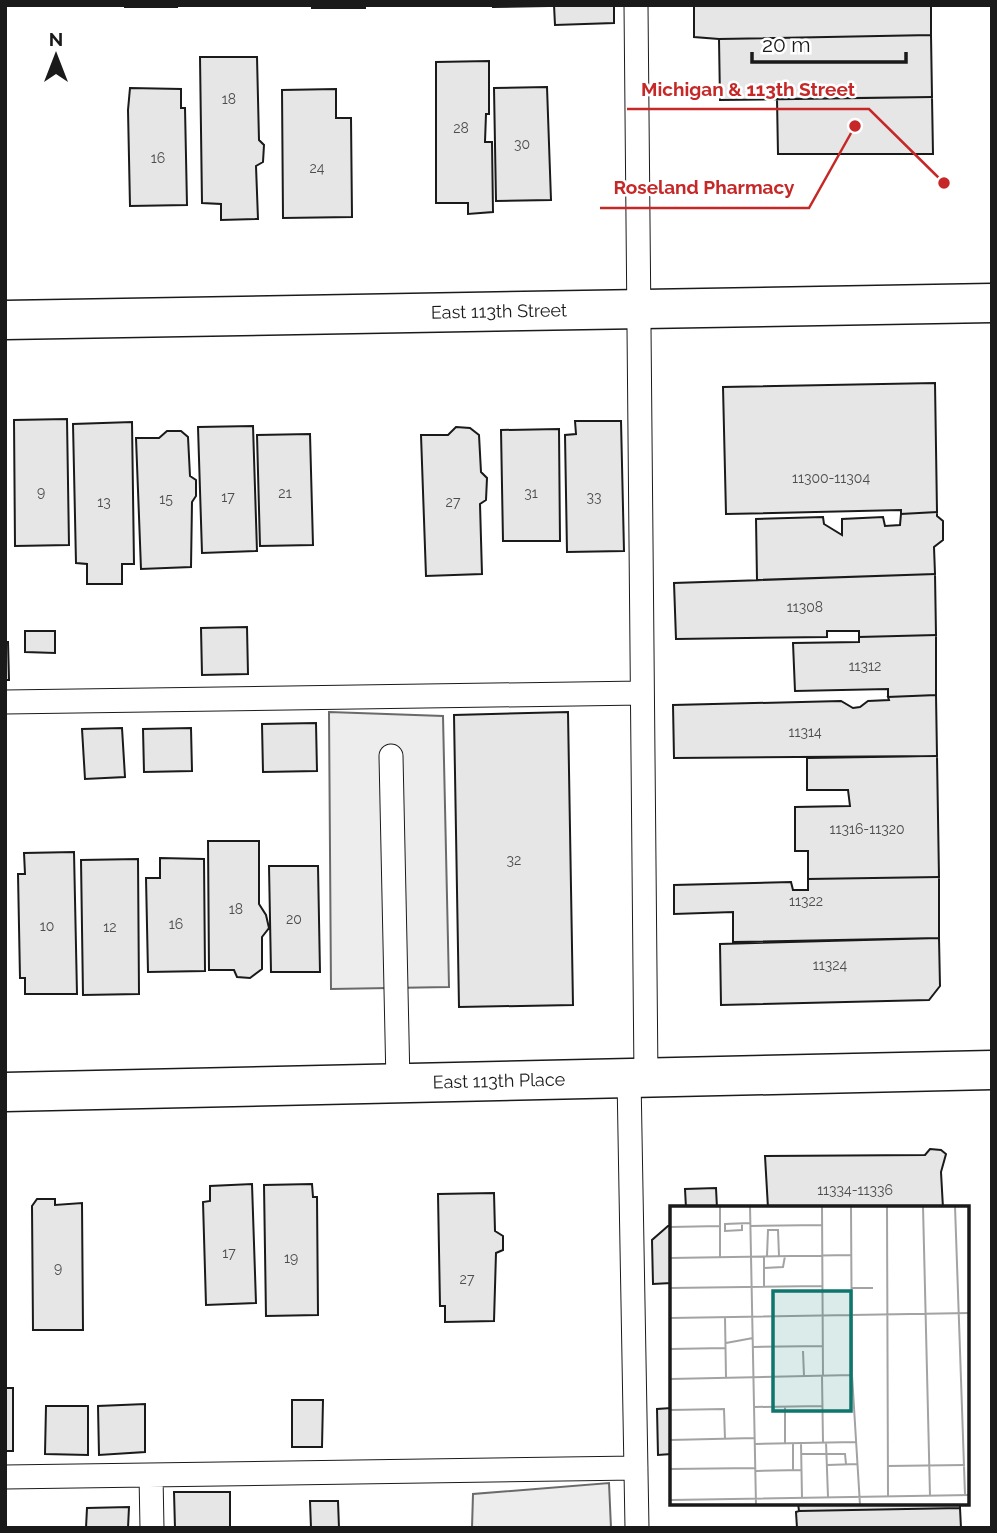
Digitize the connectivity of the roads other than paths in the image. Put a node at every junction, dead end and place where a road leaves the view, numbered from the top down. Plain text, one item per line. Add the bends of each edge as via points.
1 (636, 5) edge
2 (992, 303) edge
3 (639, 309) junction
4 (5, 320) edge
5 (642, 693) junction
6 (5, 702) edge
7 (391, 756) dead end
8 (992, 1070) edge
9 (638, 1078) junction
10 (398, 1083) junction
11 (5, 1092) edge
12 (636, 1468) junction
13 (151, 1475) junction
14 (5, 1477) edge
15 (152, 1528) edge
16 (637, 1528) edge

1 - 3 lane
2 - 3 street, East 113th Street
3 - 4 street, East 113th Street
3 - 5 lane
5 - 6 lane
5 - 9 lane
7 - 10 lane
8 - 9 street, East 113th Place
9 - 10 street, East 113th Place
9 - 12 lane
10 - 11 street, East 113th Place
12 - 13 lane
12 - 16 lane
13 - 14 lane
13 - 15 lane

